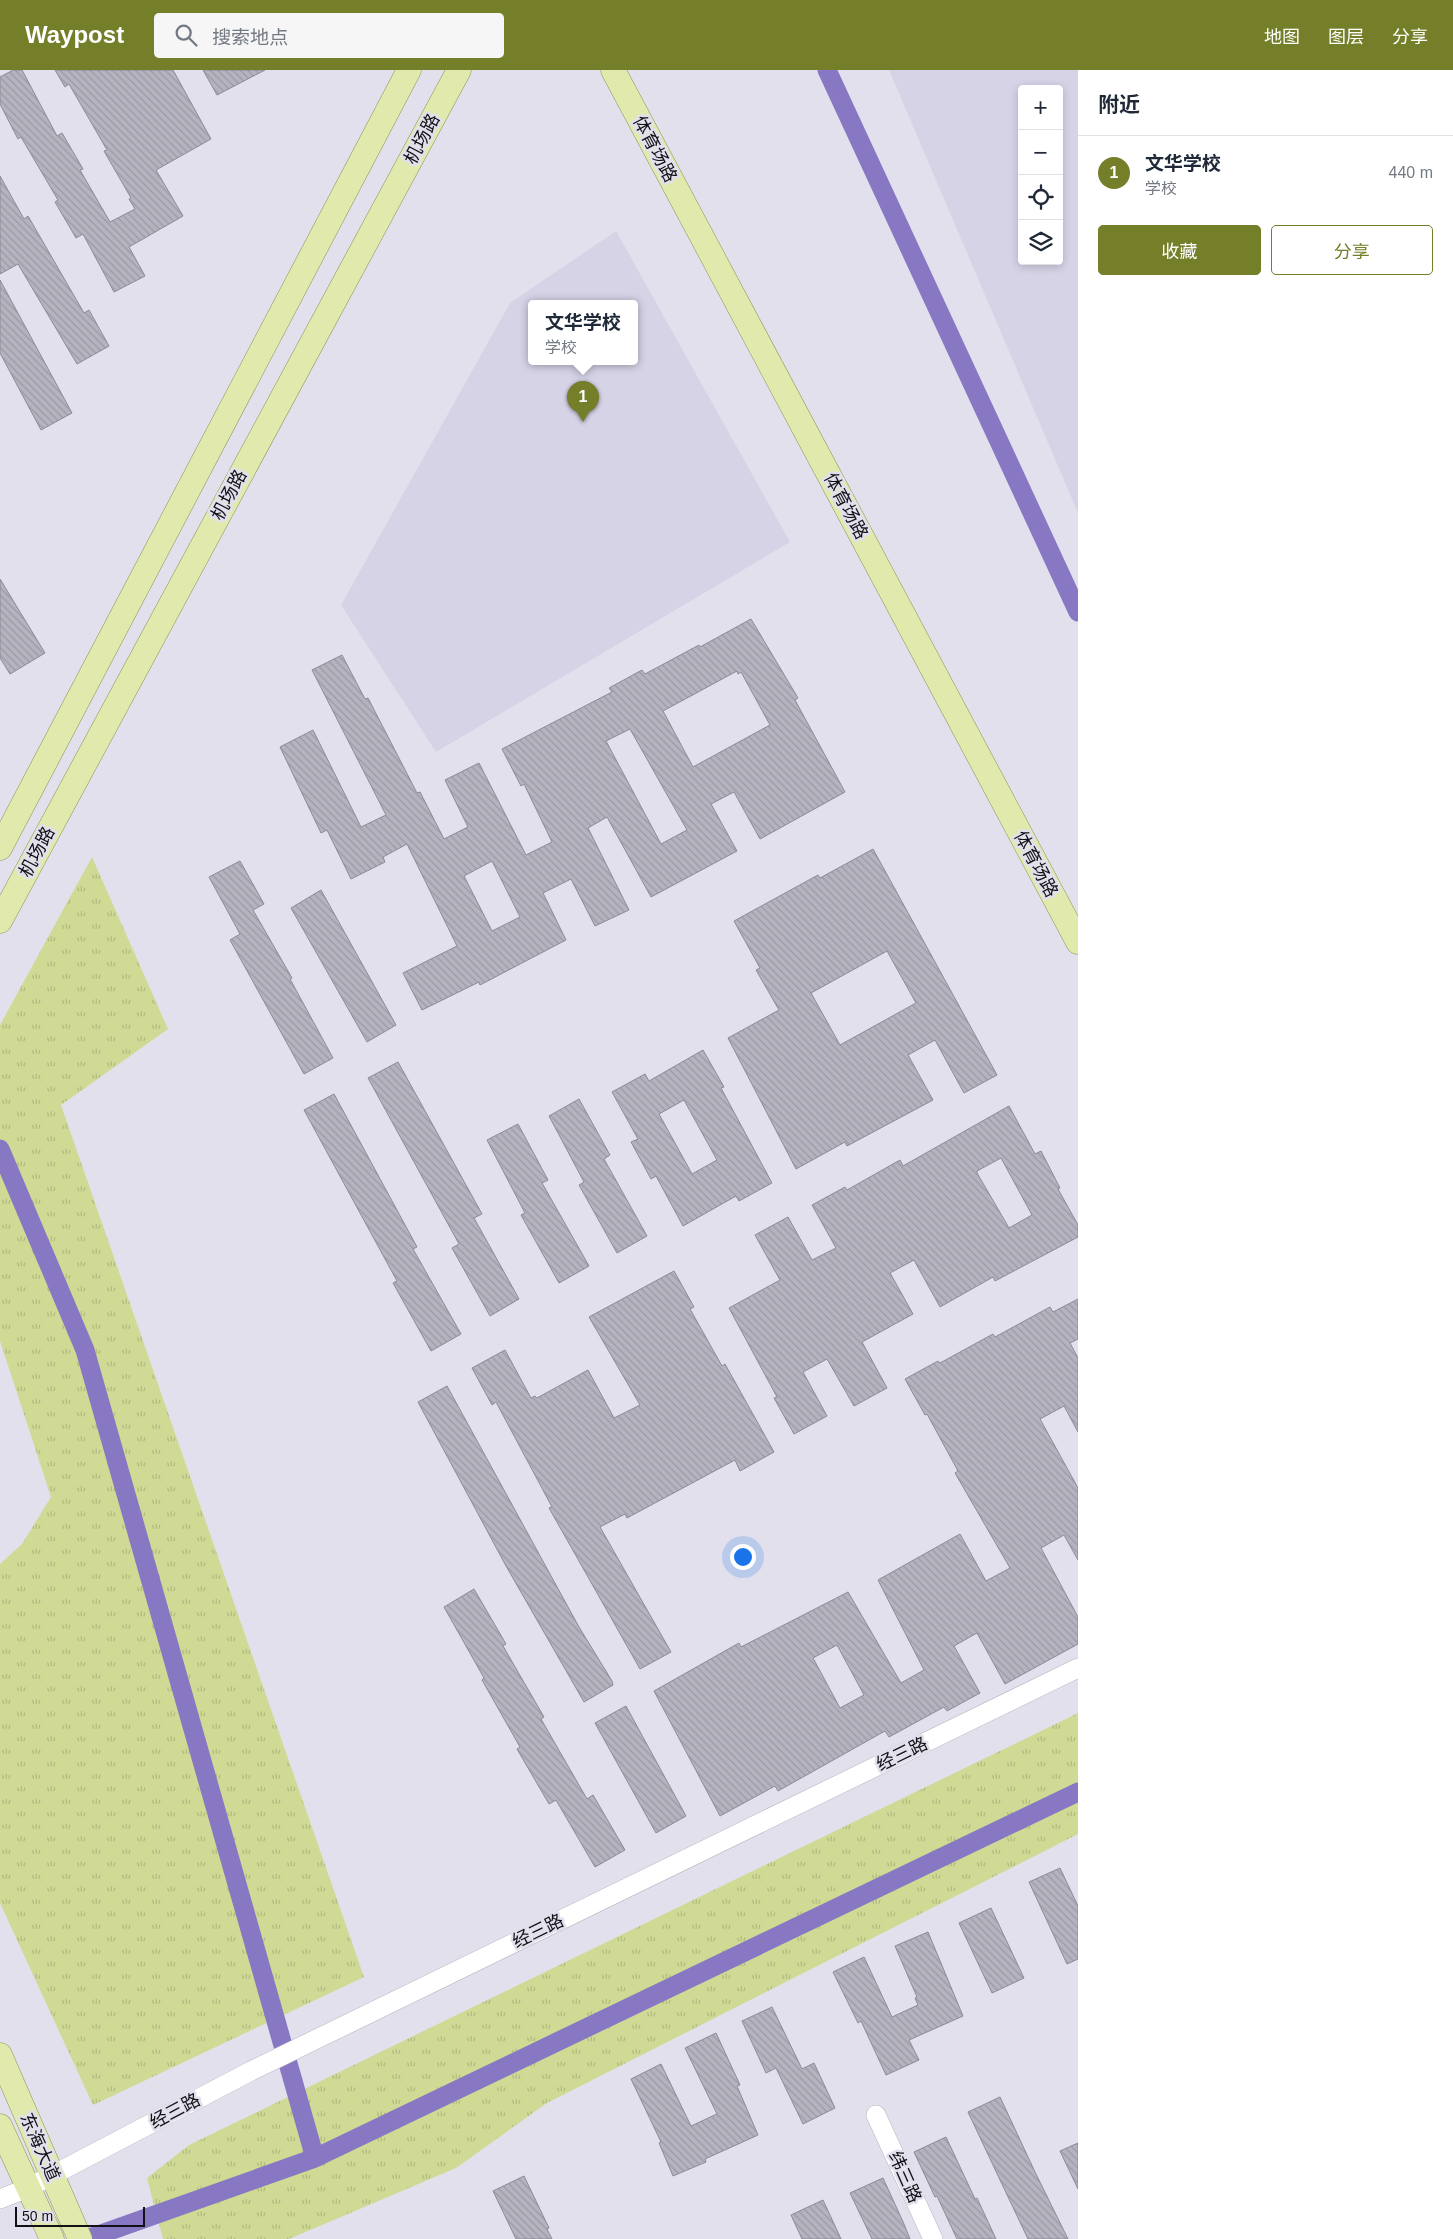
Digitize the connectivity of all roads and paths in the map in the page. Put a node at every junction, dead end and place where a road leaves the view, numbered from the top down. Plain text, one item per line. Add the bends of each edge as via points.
1 (409, 70) edge
2 (459, 70) edge
3 (613, 70) edge
4 (0, 848) edge
5 (0, 921) edge
6 (1078, 942) edge
7 (1078, 1668) edge
8 (0, 2056) edge
9 (876, 2115) dead end
10 (0, 2126) edge
11 (52, 2175) junction
12 (28, 2188) junction
13 (0, 2199) edge
14 (52, 2239) edge
15 (80, 2239) edge
16 (933, 2239) edge

1 - 4 main road, 机场路
2 - 5 main road, 机场路
3 - 6 main road, 体育场路
7 - 11 street, 经三路 via 319,2037
8 - 11 main road, 东海大道
9 - 16 street, 纬三路
10 - 12 main road, 东海大道
11 - 12 street, 经三路
11 - 15 main road, 东海大道
12 - 13 street, 经三路
12 - 14 main road, 东海大道

